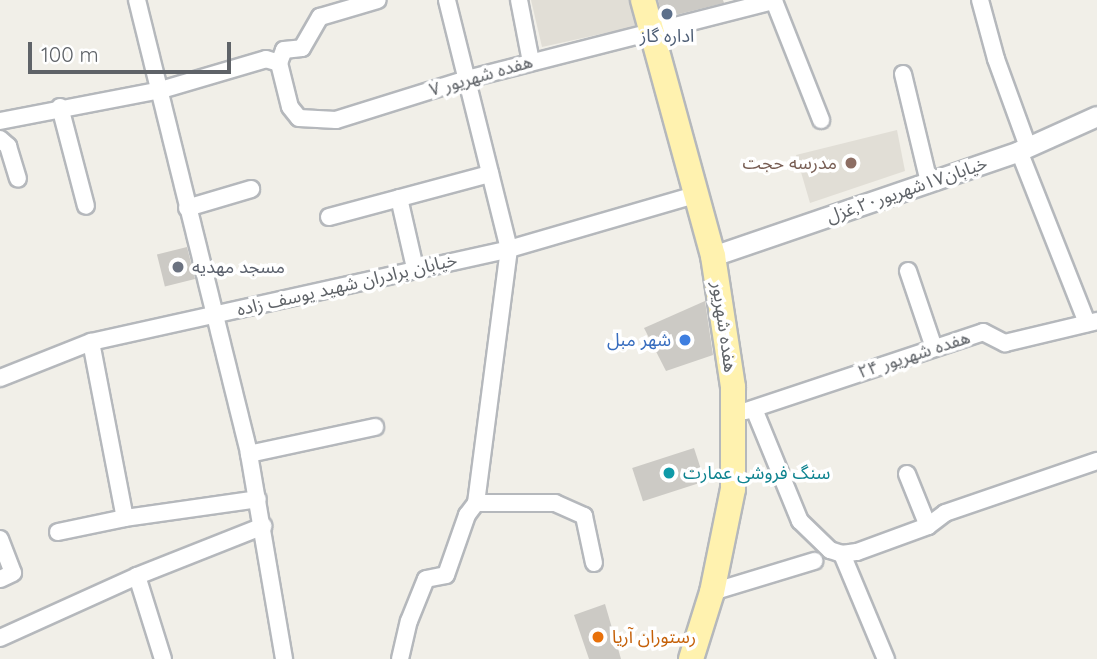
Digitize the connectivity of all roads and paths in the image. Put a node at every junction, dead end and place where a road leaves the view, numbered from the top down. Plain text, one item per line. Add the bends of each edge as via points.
1 (137, 0) edge
2 (378, 0) edge
3 (447, 0) edge
4 (519, 0) edge
5 (643, 0) edge
6 (980, 0) edge
7 (732, 6) edge
8 (652, 31) junction
9 (531, 62) junction
10 (279, 63) junction
11 (903, 74) dead end
12 (467, 79) junction
13 (161, 90) junction
14 (60, 107) junction
15 (1097, 116) edge
16 (821, 120) dead end
17 (0, 121) edge
18 (0, 139) edge
19 (1024, 149) junction
20 (490, 174) junction
21 (18, 178) dead end
22 (929, 182) junction
23 (251, 189) dead end
24 (695, 195) junction
25 (399, 198) junction
26 (86, 206) dead end
27 (187, 208) junction
28 (329, 217) dead end
29 (509, 249) junction
30 (713, 256) junction
31 (415, 268) junction
32 (908, 271) dead end
33 (215, 315) junction
34 (1092, 322) edge
35 (91, 342) junction
36 (934, 348) junction
37 (0, 379) edge
38 (743, 412) junction
39 (375, 427) dead end
40 (249, 454) junction
41 (1097, 461) edge
42 (907, 474) dead end
43 (258, 499) junction
44 (476, 503) junction
45 (125, 518) junction
46 (263, 526) junction
47 (928, 526) junction
48 (58, 532) dead end
49 (0, 539) edge
50 (842, 554) junction
51 (814, 561) dead end
52 (594, 563) dead end
53 (446, 575) junction
54 (137, 576) junction
55 (0, 579) edge
56 (458, 587) dead end
57 (712, 592) junction
58 (0, 638) edge
59 (163, 659) edge
60 (284, 659) edge
61 (400, 659) edge
62 (691, 659) edge
63 (886, 659) edge

1 - 13 street
2 - 10 street via 320,17 302,48 284,51
3 - 12 street
4 - 9 street
5 - 8 main road, هفده شهریور
6 - 19 street
7 - 8 street, هفده شهریور ۷
7 - 16 street, هفده شهریور ۷ via 774,1
8 - 9 street, هفده شهریور ۷
8 - 24 main road, هفده شهریور
9 - 12 street, هفده شهریور ۷
10 - 12 street, هفده شهریور ۷ via 290,107 299,118 312,120 336,120
10 - 13 street via 266,58
11 - 22 street
12 - 20 street
13 - 14 street
13 - 27 street
14 - 17 street
14 - 26 street
15 - 19 street, خیابان۱۷شهریور۲۰,غزل
18 - 21 street via 8,146
19 - 22 street, خیابان۱۷شهریور۲۰,غزل
19 - 34 street
20 - 25 street
20 - 29 street
22 - 30 street, خیابان۱۷شهریور۲۰,غزل
23 - 27 street
24 - 29 street, خیابان برادران شهید یوسف زاده
24 - 30 main road, هفده شهریور
25 - 28 street
25 - 31 street
27 - 33 street
29 - 31 street, خیابان برادران شهید یوسف زاده
29 - 44 street
30 - 38 main road, هفده شهریور via 733,387
31 - 33 street, خیابان برادران شهید یوسف زاده
32 - 36 street
33 - 35 street, خیابان برادران شهید یوسف زاده
33 - 40 street
34 - 36 street, هفده شهریور ۲۴ via 1005,343 983,332
35 - 37 street, خیابان برادران شهید یوسف زاده
35 - 45 street
36 - 38 street, هفده شهریور ۲۴
38 - 50 street via 800,522 830,550
38 - 57 main road, هفده شهریور
39 - 40 street
40 - 43 street
41 - 47 street via 945,513
42 - 47 street
43 - 45 street
43 - 46 street
44 - 52 street via 555,503 584,516
44 - 53 street via 467,515
45 - 48 street
46 - 54 street
46 - 60 street
47 - 50 street
49 - 55 street via 13,573
50 - 63 street
51 - 57 street
53 - 56 street
53 - 61 street via 426,579
54 - 58 street
54 - 59 street
57 - 62 main road, هفده شهریور

